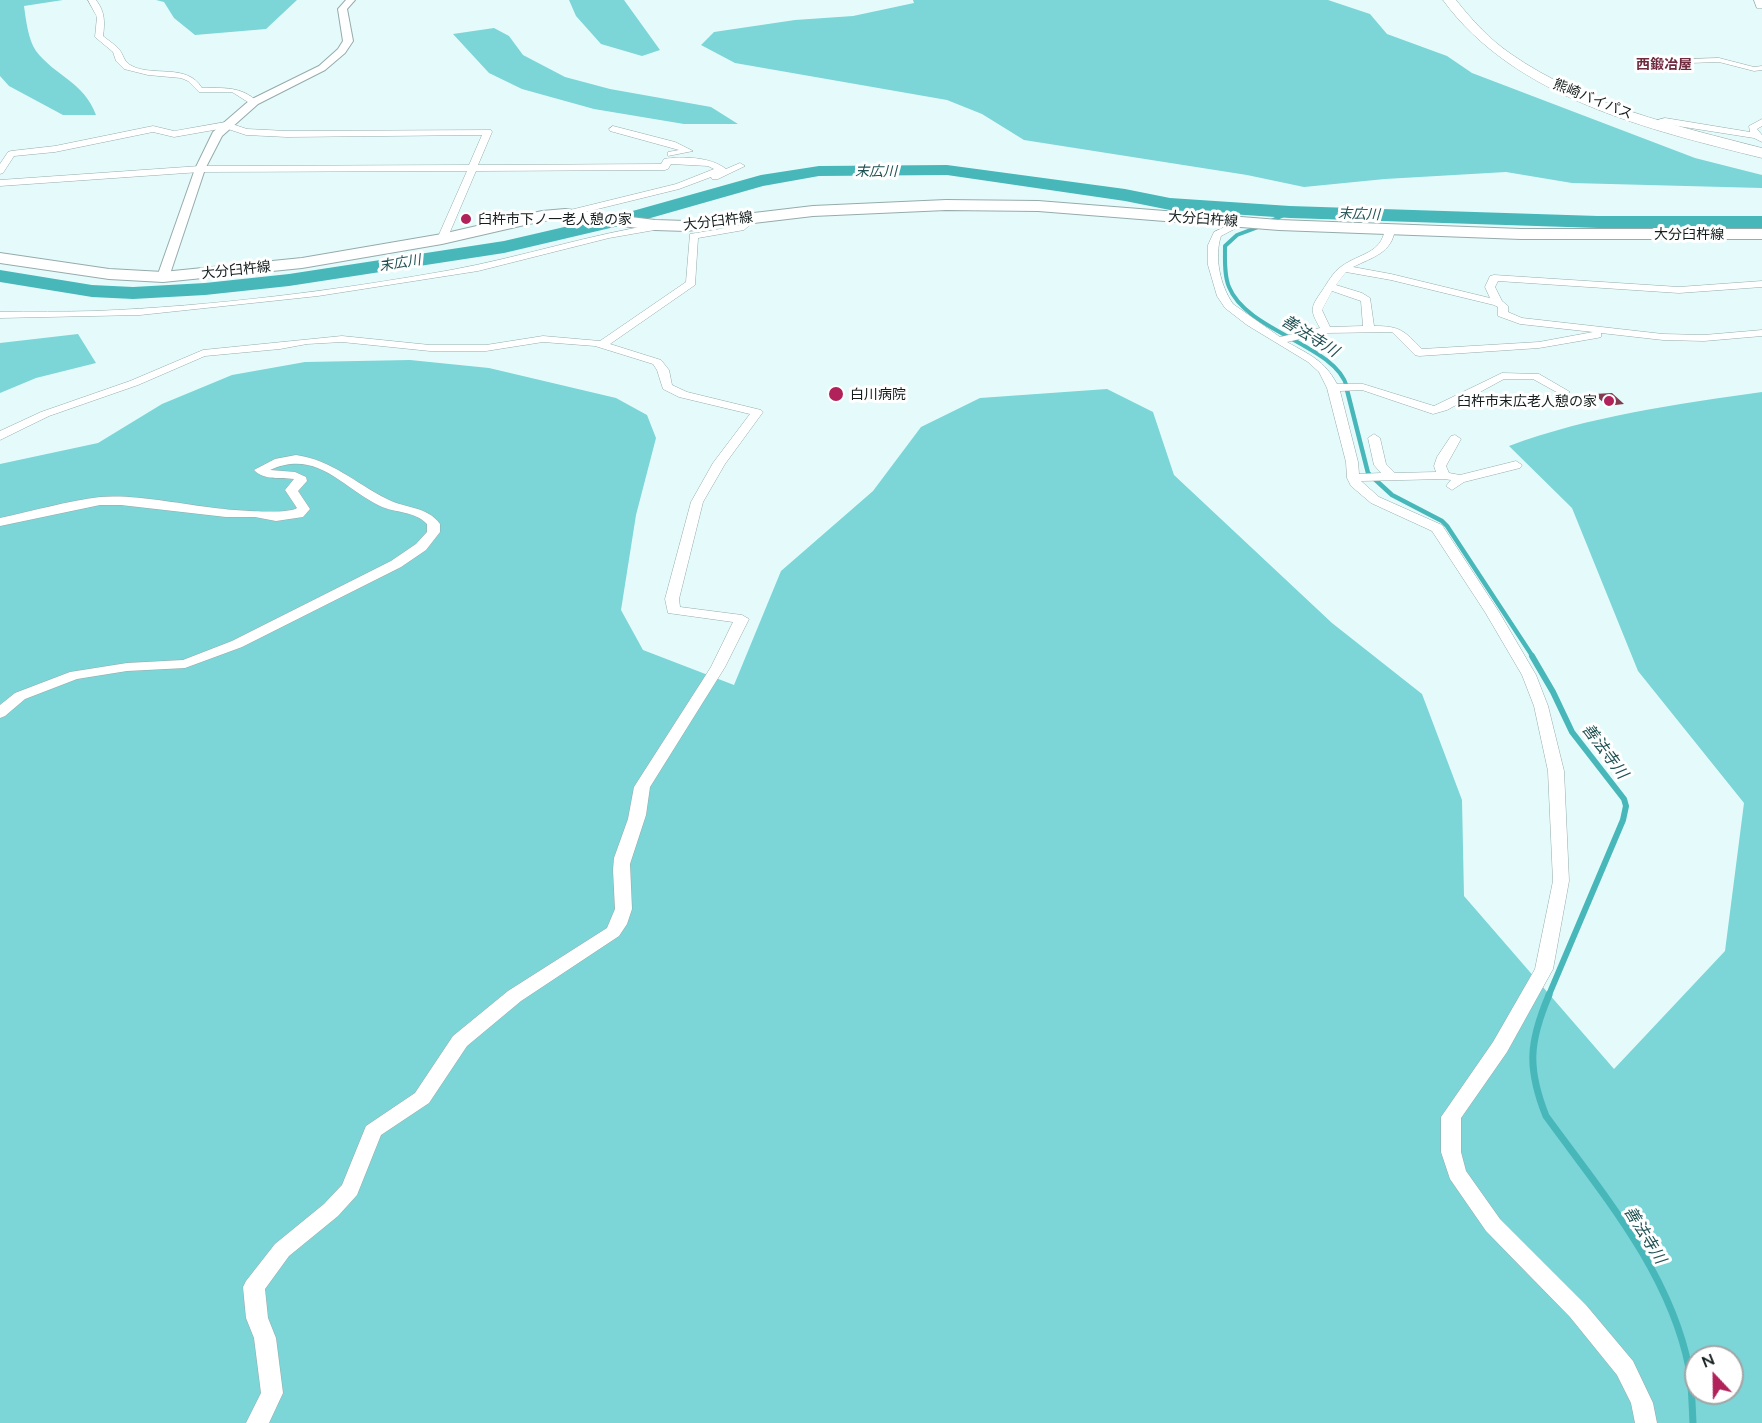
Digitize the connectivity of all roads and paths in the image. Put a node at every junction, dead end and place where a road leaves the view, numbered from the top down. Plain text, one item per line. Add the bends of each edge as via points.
1 (92, 0) edge
2 (351, 0) edge
3 (1449, 0) edge
4 (1689, 61) dead end
5 (1762, 68) edge
6 (255, 102) junction
7 (1654, 122) junction
8 (1762, 122) edge
9 (226, 125) junction
10 (613, 129) dead end
11 (1759, 137) edge
12 (1762, 153) edge
13 (472, 168) junction
14 (200, 169) junction
15 (0, 171) edge
16 (0, 183) edge
17 (676, 187) junction
18 (571, 214) junction
19 (743, 219) junction
20 (1245, 222) junction
21 (663, 226) junction
22 (1390, 229) junction
23 (1762, 234) edge
24 (442, 239) junction
25 (0, 258) edge
26 (1344, 269) junction
27 (163, 277) junction
28 (1762, 284) edge
29 (1330, 287) junction
30 (1498, 303) junction
31 (0, 315) edge
32 (1369, 328) junction
33 (1326, 330) junction
34 (1615, 332) junction
35 (1762, 333) edge
36 (1280, 341) junction
37 (602, 344) junction
38 (1335, 388) junction
39 (1564, 392) dead end
40 (0, 436) edge
41 (1374, 438) dead end
42 (1455, 439) dead end
43 (1516, 465) dead end
44 (1388, 476) junction
45 (1356, 478) junction
46 (1452, 480) junction
47 (0, 522) edge
48 (0, 713) edge
49 (257, 1423) edge
50 (1646, 1423) edge

1 - 6 street via 101,25 99,37 117,51 122,63 148,74 182,76 199,90 240,92
2 - 6 street via 342,9 348,41 342,51 322,68
3 - 7 highway, 熊崎バイパス via 1479,36 1529,71
4 - 5 street via 1719,60
6 - 9 street
7 - 11 street via 1665,120
7 - 12 highway, 熊崎バイパス
8 - 11 street via 1752,128
9 - 13 street via 246,132 287,134 488,132
9 - 14 street via 217,134
9 - 15 street via 174,134 153,129 11,154
10 - 17 street via 689,151 669,156 740,166
13 - 14 street
13 - 17 street via 665,167 667,161 673,161 710,163 722,169
13 - 24 street
14 - 16 street
14 - 27 street
17 - 18 street
18 - 21 main road, 大分臼杵線
18 - 24 main road, 大分臼杵線 via 542,216
19 - 20 main road, 大分臼杵線 via 855,208 1001,205
19 - 21 main road, 大分臼杵線
19 - 37 street via 747,223 741,228 693,236 692,283
20 - 22 main road, 大分臼杵線
20 - 36 street via 1217,234 1212,245 1218,287 1229,306
21 - 31 street via 480,267 302,295 94,314
22 - 23 main road, 大分臼杵線 via 1521,234
22 - 26 street via 1390,237 1373,256
24 - 27 main road, 大分臼杵線 via 302,263
25 - 27 main road, 大分臼杵線 via 109,274
26 - 29 street
26 - 30 street
28 - 30 street via 1678,290 1494,278 1490,287
29 - 32 street via 1366,300
29 - 33 street via 1316,308
30 - 34 street via 1503,306 1502,314 1514,319
32 - 33 street
32 - 34 street via 1398,331 1419,353 1555,344
33 - 36 street
34 - 35 street via 1704,338
36 - 38 street via 1320,366
37 - 40 street via 543,339 486,348 430,348 342,339 203,353 134,383 45,414
37 - 49 street via 657,362 667,387 682,395 757,412 719,463 697,502 672,599 673,610 742,619 718,668 642,787 621,869 625,913 620,923 613,932 493,1009 478,1023 457,1044 429,1092 408,1111 374,1131 350,1189 282,1250 254,1287 272,1393
38 - 39 street via 1359,387 1433,410 1502,376 1535,376
38 - 45 street
41 - 44 street via 1380,465
42 - 46 street via 1440,466
43 - 46 street
44 - 45 street
44 - 46 street
45 - 50 street via 1357,486 1375,500 1437,528 1492,612 1541,706 1556,782 1561,881 1553,925 1544,969 1500,1047 1451,1117 1451,1152 1457,1173 1493,1225 1578,1311 1625,1368 1642,1403
47 - 48 street via 100,501 276,517 297,514 304,509 291,490 301,481 300,477 264,474 260,470 298,458 329,467 384,503 427,516 434,524 433,532 421,547 396,564 246,639 185,664 75,675 20,696

